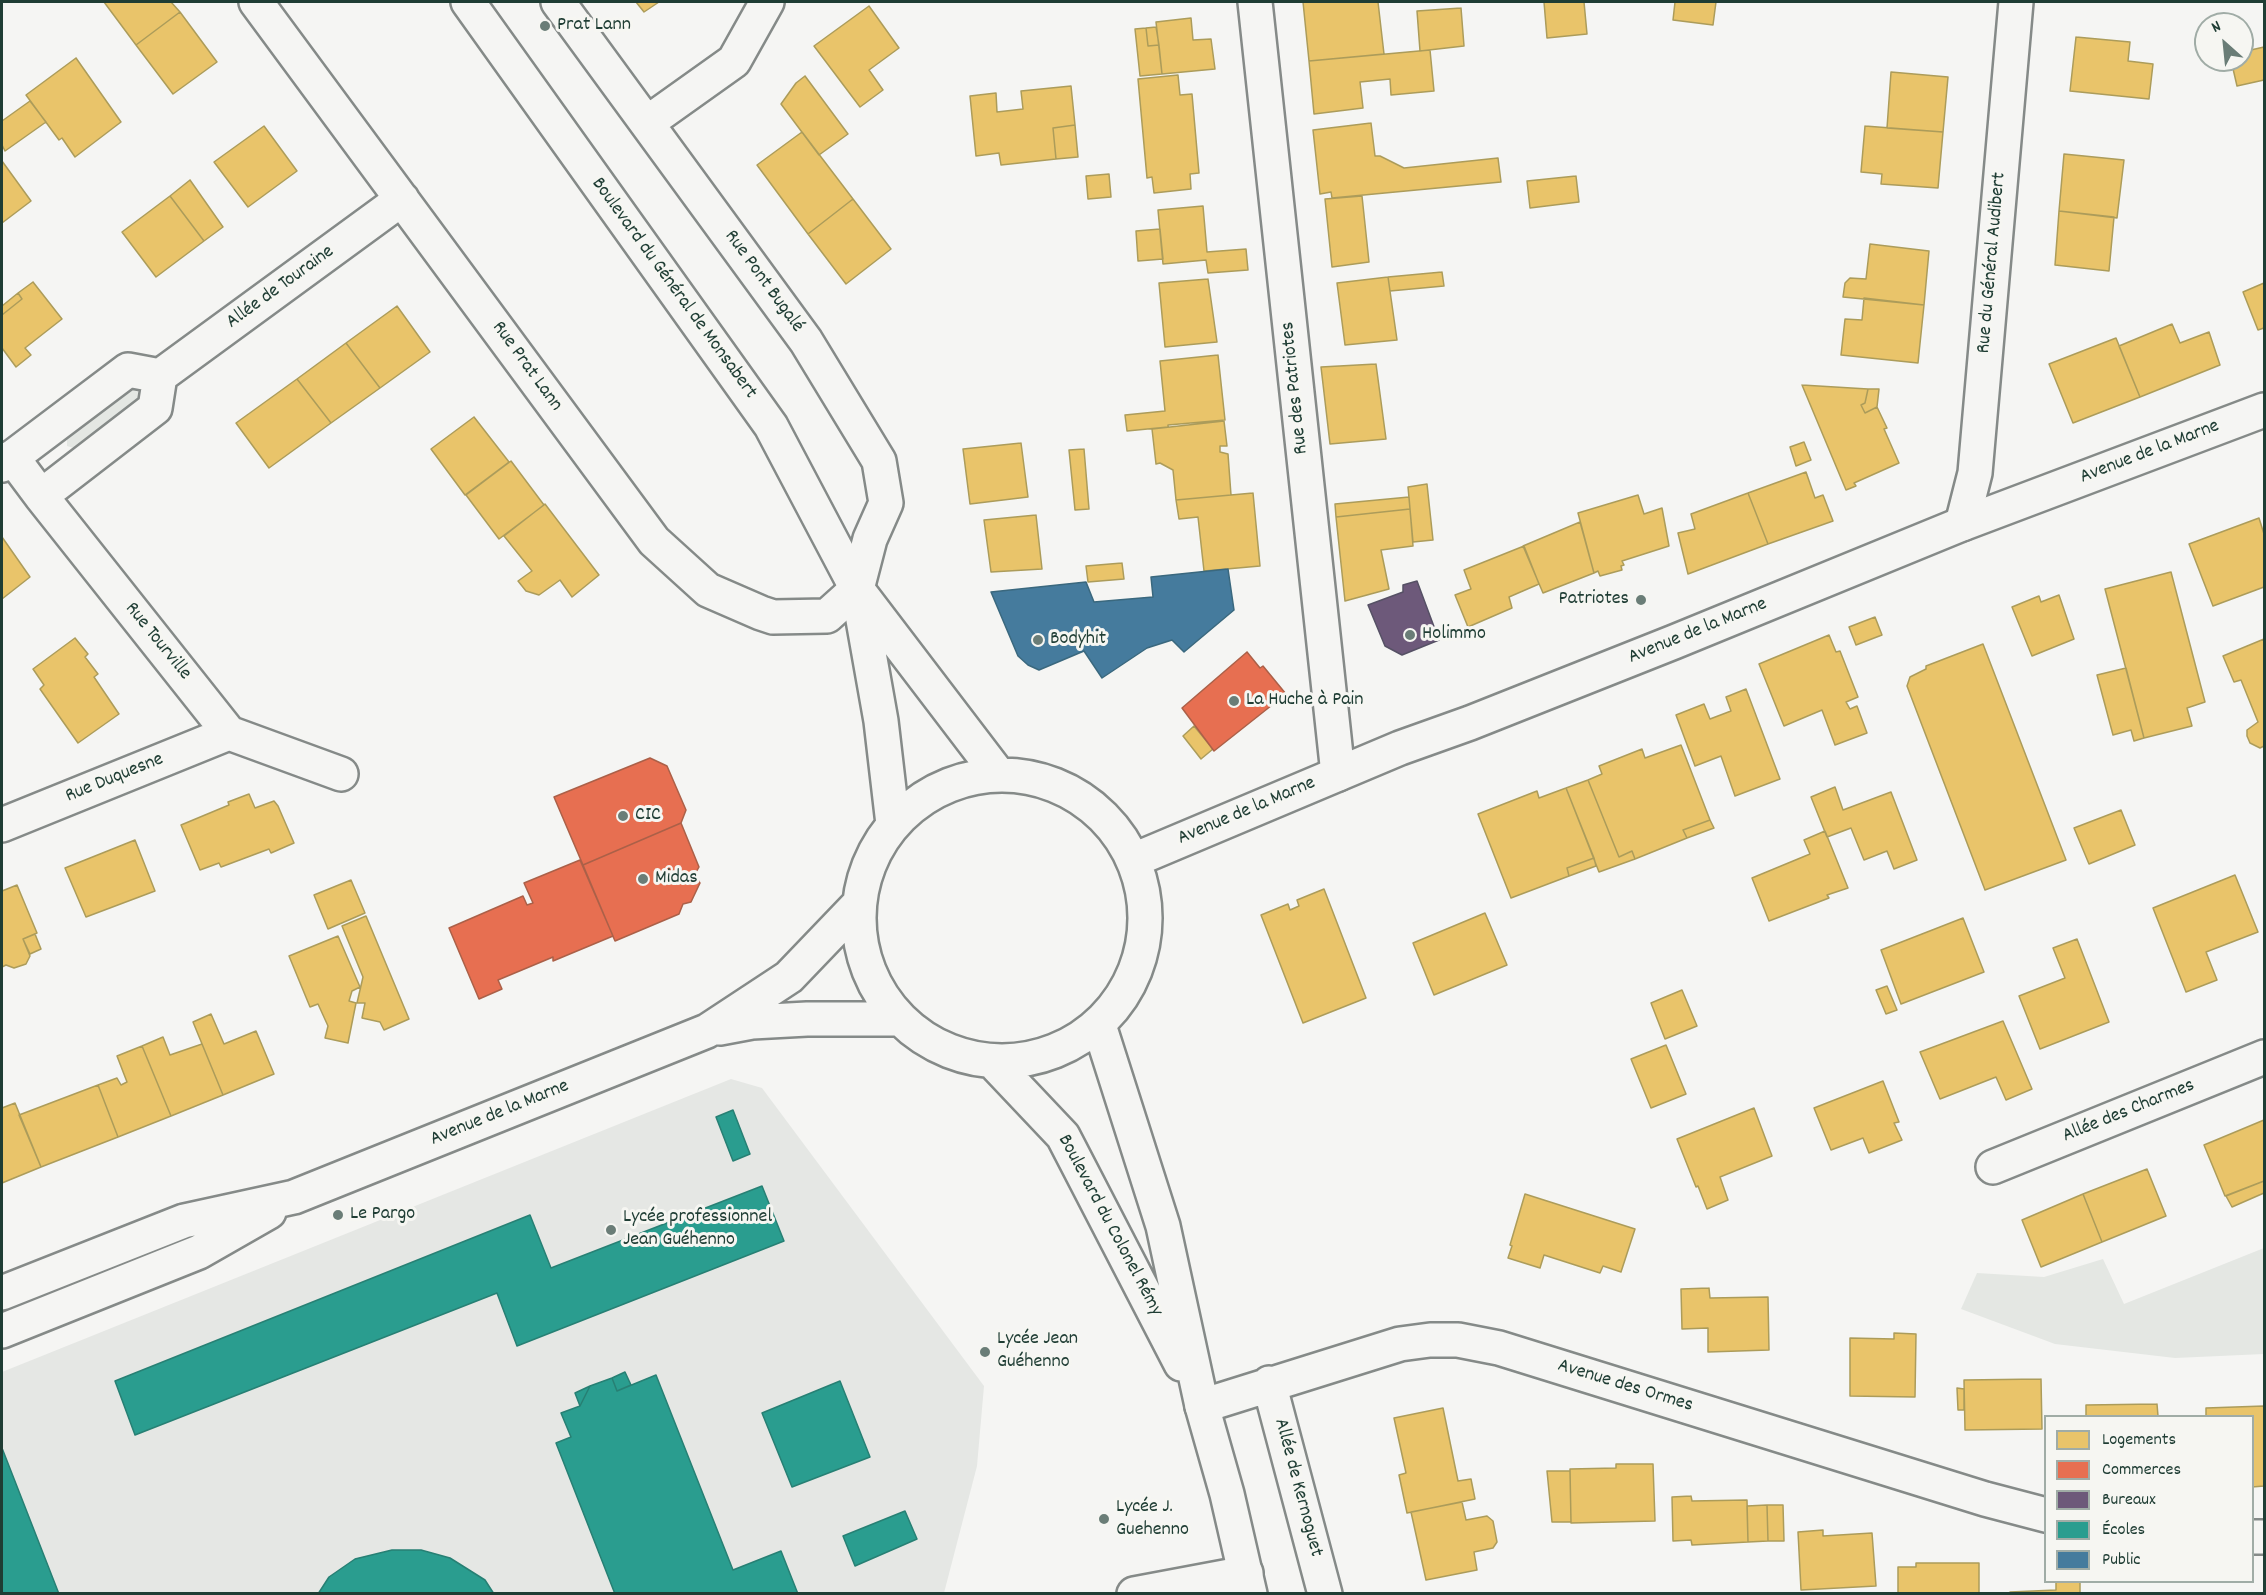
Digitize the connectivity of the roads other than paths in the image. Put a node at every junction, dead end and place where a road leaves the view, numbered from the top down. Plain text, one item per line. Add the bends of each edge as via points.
1 (256, 2) edge
2 (468, 2) edge
3 (558, 2) edge
4 (767, 2) edge
5 (1255, 2) edge
6 (2016, 2) edge
7 (647, 123) junction
8 (402, 199) junction
9 (160, 376) junction
10 (2265, 410) edge
11 (7, 461) edge
12 (41, 496) junction
13 (1962, 524) junction
14 (857, 590) junction
15 (229, 733) junction
16 (341, 774) dead end
17 (998, 774) junction
18 (1338, 774) junction
19 (893, 824) junction
20 (2, 825) edge
21 (1134, 860) junction
22 (858, 905) junction
23 (899, 1019) junction
24 (1098, 1025) junction
25 (707, 1031) junction
26 (2265, 1057) edge
27 (993, 1062) junction
28 (1993, 1167) dead end
29 (294, 1197) junction
30 (2, 1293) edge
31 (2, 1331) edge
32 (1269, 1383) junction
33 (1202, 1406) junction
34 (2044, 1514) edge
35 (1248, 1583) edge
36 (1134, 1593) edge
37 (1325, 1593) edge

1 - 8 street, Rue Prat Lann
2 - 14 street, Boulevard du Général de Monsabert via 771,426
3 - 7 street, Rue Pont Bugalé
4 - 7 street via 734,61
5 - 18 street, Rue des Patriotes
6 - 13 street, Rue du Général Audibert via 1975,473
7 - 14 street, Rue Pont Bugalé via 806,341 879,461 886,503 870,539
8 - 9 street, Allée de Touraine
8 - 14 street, Rue Prat Lann via 654,540 708,590 773,617 827,616
9 - 11 street via 128,370
9 - 12 street via 155,408
10 - 13 street, Avenue de la Marne
11 - 12 street, Rue Tourville
12 - 15 street, Rue Tourville
13 - 18 street, Avenue de la Marne via 1664,647
14 - 17 street, Boulevard du Général de Monsabert
14 - 19 street, Boulevard du Général de Monsabert via 881,721
15 - 16 street
15 - 20 street, Rue Duquesne
17 - 19 street via 959,781 923,798
17 - 21 street via 1040,780 1079,797 1111,825
18 - 21 street, Avenue de la Marne
19 - 22 street via 869,861
21 - 24 street via 1145,904 1143,948 1126,990
22 - 23 street via 860,946 874,986
22 - 25 street, Avenue de la Marne via 789,977
23 - 25 street, Avenue de la Marne via 796,1019
23 - 27 street via 920,1038 945,1051
24 - 27 street via 1067,1046 1040,1056
24 - 33 street, Boulevard du Colonel Rémy via 1163,1226
25 - 29 street, Avenue de la Marne
26 - 28 street, Allée des Charmes
27 - 33 street, Boulevard du Colonel Rémy via 1063,1136
29 - 30 street, Avenue de la Marne via 184,1221
29 - 31 street, Avenue de la Marne via 199,1252
32 - 33 street, Avenue des Ormes
32 - 34 street, Avenue des Ormes via 1400,1344 1458,1340 1499,1348
32 - 37 street, Allée de Kernoguet
33 - 35 street, Boulevard du Colonel Rémy
35 - 36 street via 1167,1586

